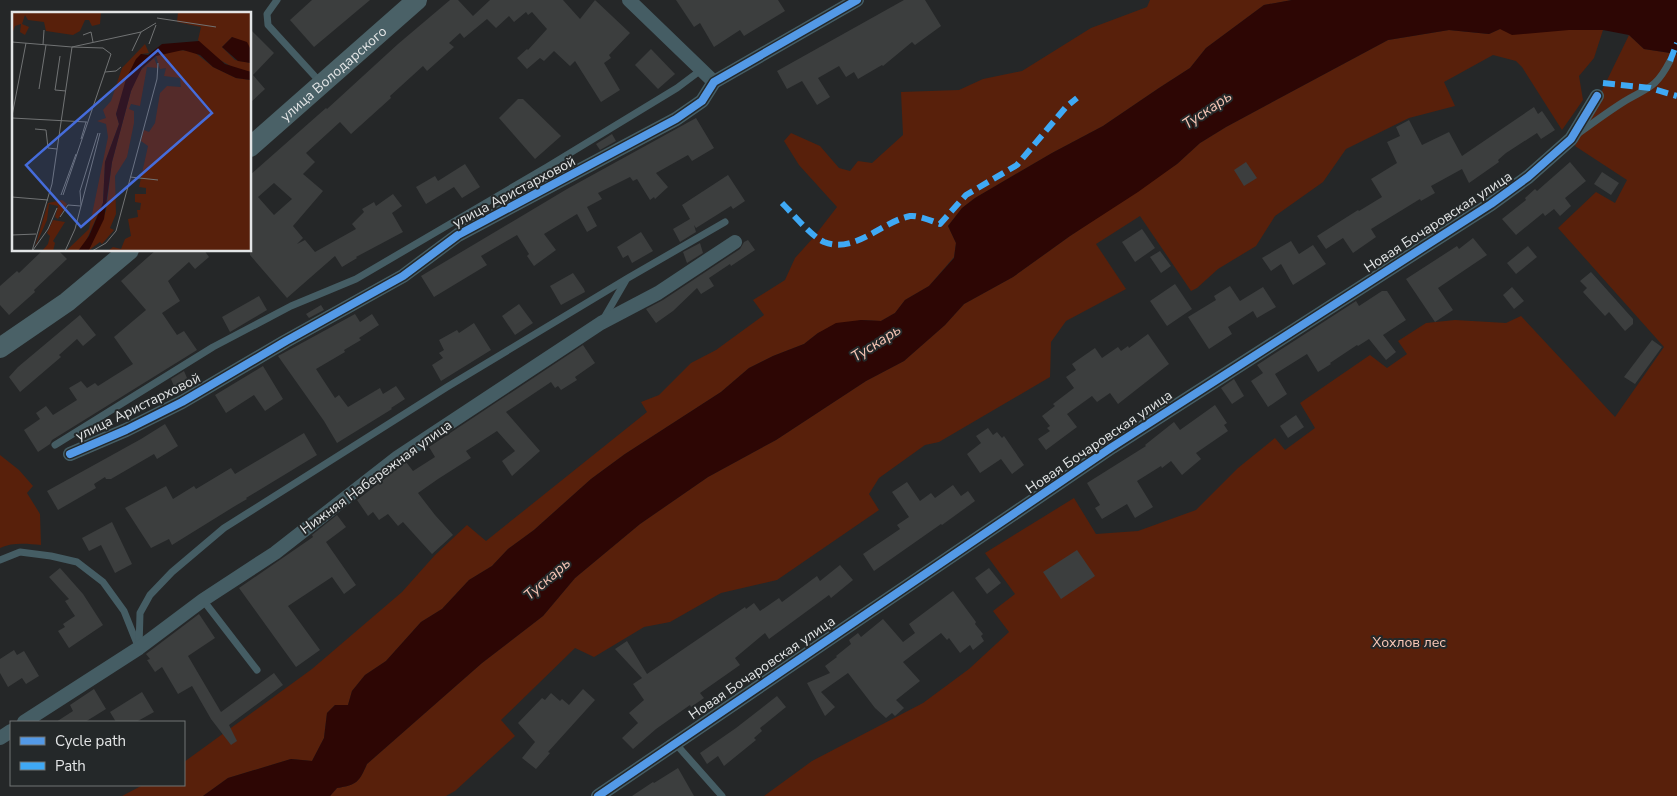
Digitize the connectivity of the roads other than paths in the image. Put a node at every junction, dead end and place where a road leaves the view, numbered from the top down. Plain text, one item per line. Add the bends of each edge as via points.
1 (277, 0) edge
2 (417, 0) edge
3 (629, 0) edge
4 (857, 0) edge
5 (1670, 61) dead end
6 (701, 70) junction
7 (714, 82) junction
8 (322, 84) junction
9 (1598, 96) dead end
10 (1571, 139) junction
11 (251, 146) edge
12 (725, 222) dead end
13 (735, 242) dead end
14 (128, 251) edge
15 (628, 278) junction
16 (601, 323) junction
17 (0, 348) edge
18 (55, 444) dead end
19 (70, 454) dead end
20 (0, 560) edge
21 (203, 600) junction
22 (139, 648) junction
23 (257, 670) dead end
24 (26, 721) edge
25 (675, 742) junction
26 (598, 796) edge
27 (722, 796) edge

1 - 8 lane via 267,14 268,25
2 - 8 street, улица Володарского
3 - 6 street
4 - 7 street, улица Аристарховой
5 - 10 lane via 1662,77 1650,88
6 - 7 street
6 - 18 lane via 547,167 356,278 291,306 213,346
7 - 19 street, улица Аристарховой via 702,101 676,119 458,236 403,276 182,402
8 - 11 street, улица Володарского
9 - 10 street, Новая Бочаровская улица
10 - 25 street, Новая Бочаровская улица via 1491,204 1112,447
12 - 15 lane
13 - 16 street, Нижняя Набережная улица via 658,293
14 - 17 street via 67,302
15 - 16 lane
15 - 22 lane via 447,387 224,528 150,595 140,613
16 - 21 street, Нижняя Набережная улица via 398,458 275,553
20 - 22 lane via 20,552 78,562 103,582 124,610
21 - 22 street, Нижняя Набережная улица
21 - 23 lane
22 - 24 street, Нижняя Набережная улица
25 - 26 street, Новая Бочаровская улица
25 - 27 lane

